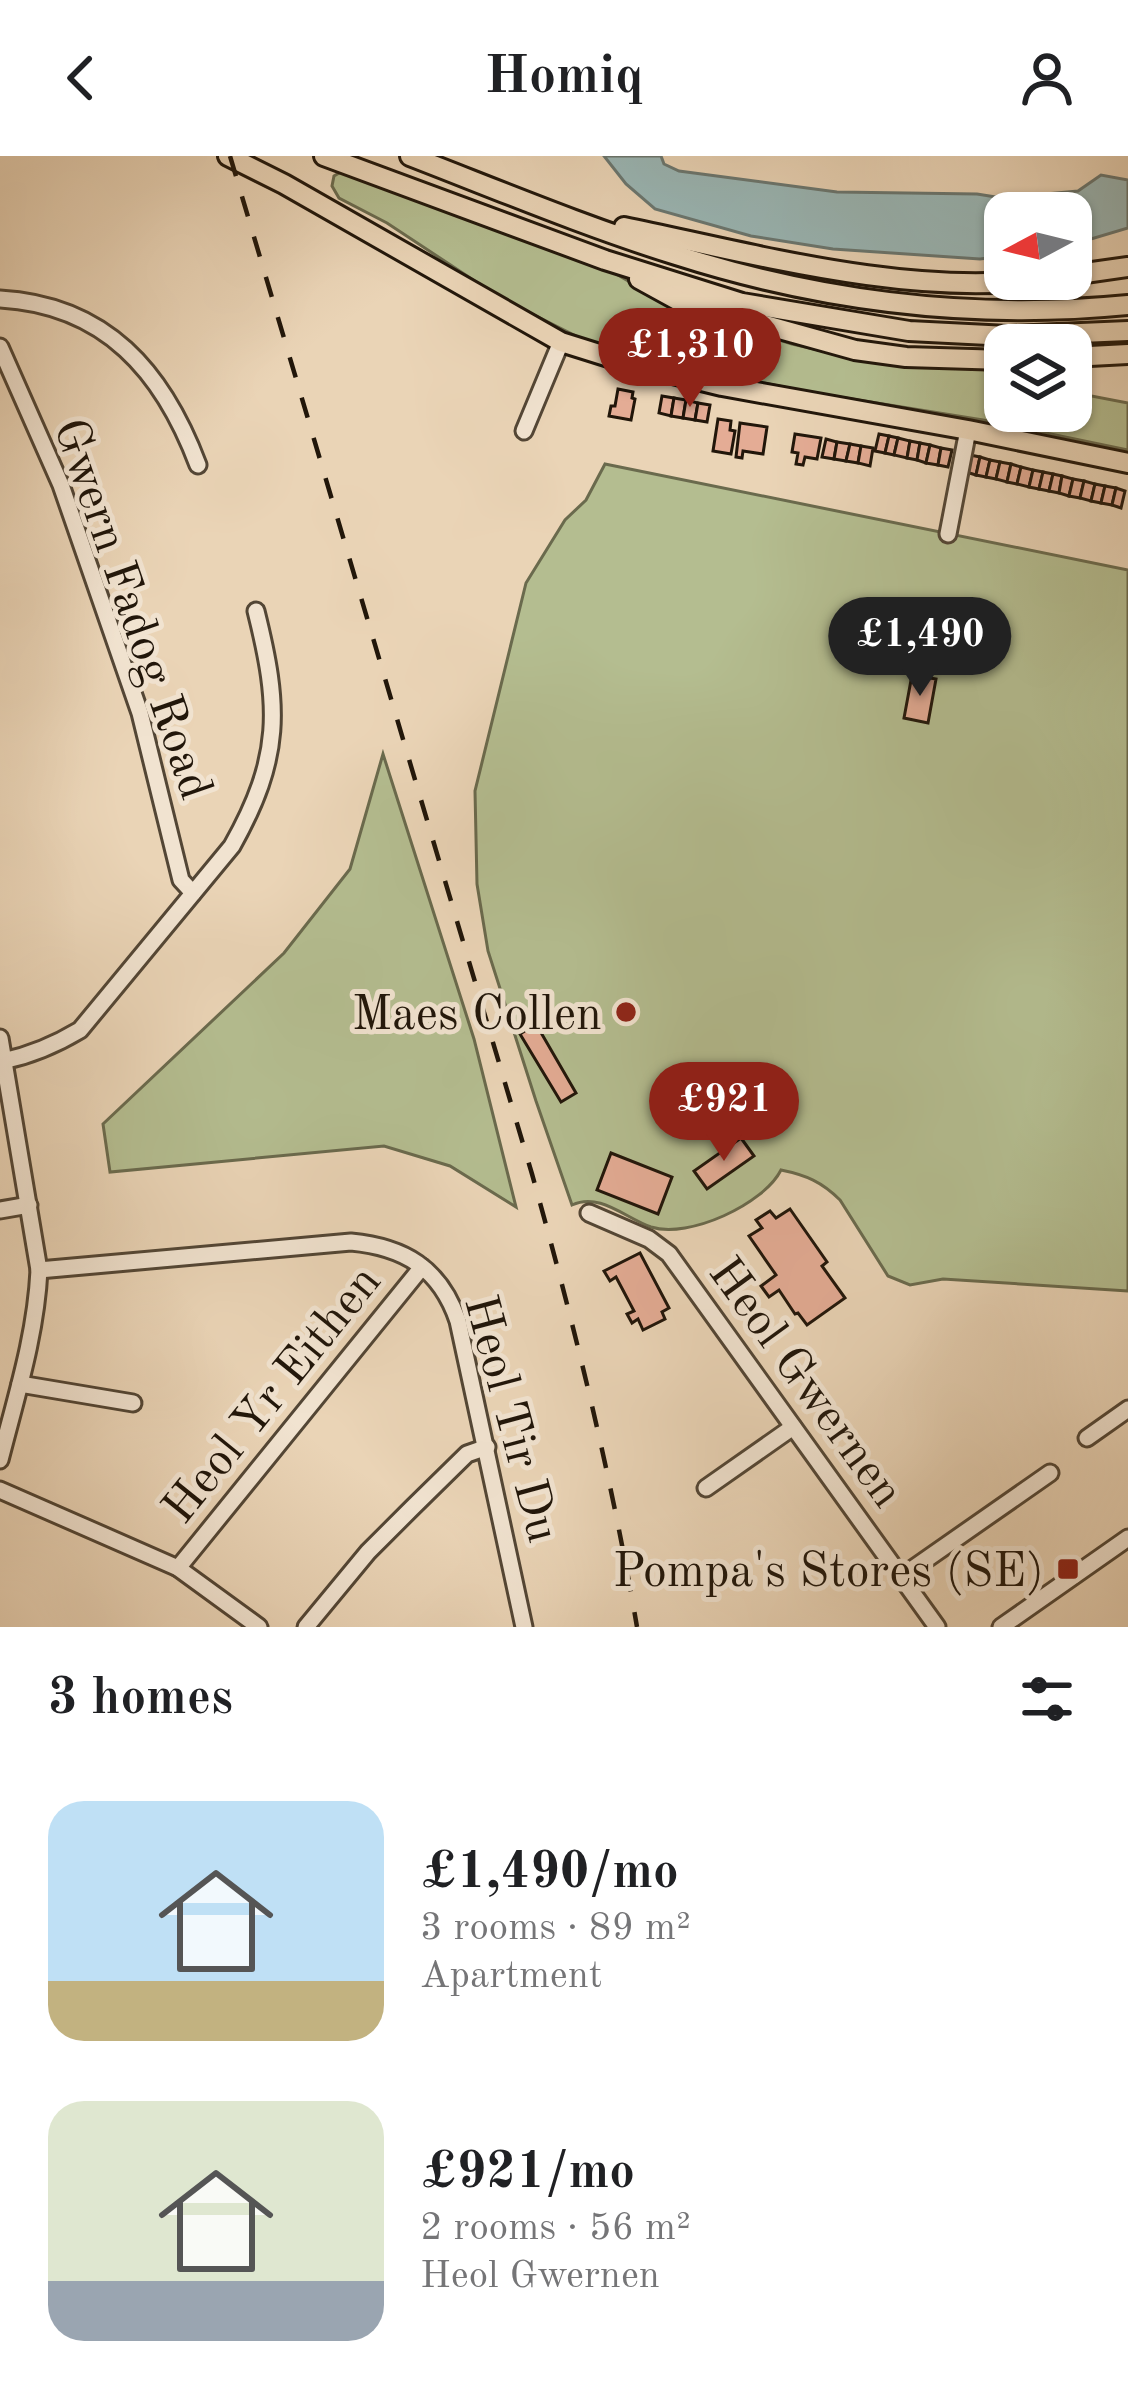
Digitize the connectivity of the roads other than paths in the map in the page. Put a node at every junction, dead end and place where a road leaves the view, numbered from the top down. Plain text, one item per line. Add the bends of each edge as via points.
1 (228, 156) edge
2 (324, 156) edge
3 (410, 156) edge
4 (560, 213) junction
5 (605, 260) junction
6 (1128, 268) edge
7 (1092, 272) edge
8 (984, 282) edge
9 (0, 299) edge
10 (1128, 305) edge
11 (1128, 331) edge
12 (560, 342) junction
13 (0, 346) edge
14 (1128, 354) edge
15 (1092, 355) edge
16 (984, 359) edge
17 (968, 430) junction
18 (524, 431) dead end
19 (1128, 463) edge
20 (198, 465) dead end
21 (948, 534) dead end
22 (256, 611) dead end
23 (193, 893) junction
24 (0, 1038) edge
25 (3, 1061) junction
26 (29, 1205) junction
27 (0, 1210) edge
28 (589, 1213) dead end
29 (422, 1267) junction
30 (39, 1270) junction
31 (20, 1384) junction
32 (133, 1403) dead end
33 (1128, 1409) edge
34 (793, 1427) junction
35 (1088, 1438) dead end
36 (487, 1448) junction
37 (0, 1460) edge
38 (1050, 1474) dead end
39 (706, 1488) dead end
40 (0, 1490) edge
41 (1128, 1538) edge
42 (178, 1568) junction
43 (901, 1577) junction
44 (259, 1627) edge
45 (306, 1627) edge
46 (524, 1627) edge
47 (937, 1627) edge
48 (1001, 1627) edge

1 - 12 main road
2 - 5 main road
3 - 4 main road
4 - 8 main road via 806,265
4 - 10 main road via 743,275 862,299 963,310
5 - 11 main road via 742,303 909,332
5 - 16 main road via 679,301 855,350
6 - 7 main road
9 - 20 street via 48,305 116,338 160,386
12 - 17 main road via 722,386
12 - 18 street
13 - 23 street, Gwern Fadog Road via 62,485 140,713 181,880
14 - 15 main road
17 - 19 main road
17 - 21 street
22 - 23 street via 274,697 270,753 249,816
23 - 25 street via 80,1030
24 - 25 street
25 - 26 street
26 - 27 street
26 - 30 street
28 - 34 street, Heol Gwernen via 668,1254
29 - 30 street, Heol Tir Du via 381,1245 351,1241
29 - 36 street, Heol Tir Du via 451,1301
29 - 42 street, Heol Yr Eithen
30 - 31 street
31 - 32 street
31 - 37 street
33 - 35 street
34 - 39 street
34 - 43 street, Heol Gwernen
36 - 45 street via 453,1467
36 - 46 street, Heol Tir Du
38 - 43 street
40 - 42 street
41 - 48 street
42 - 44 street
43 - 47 street, Heol Gwernen

